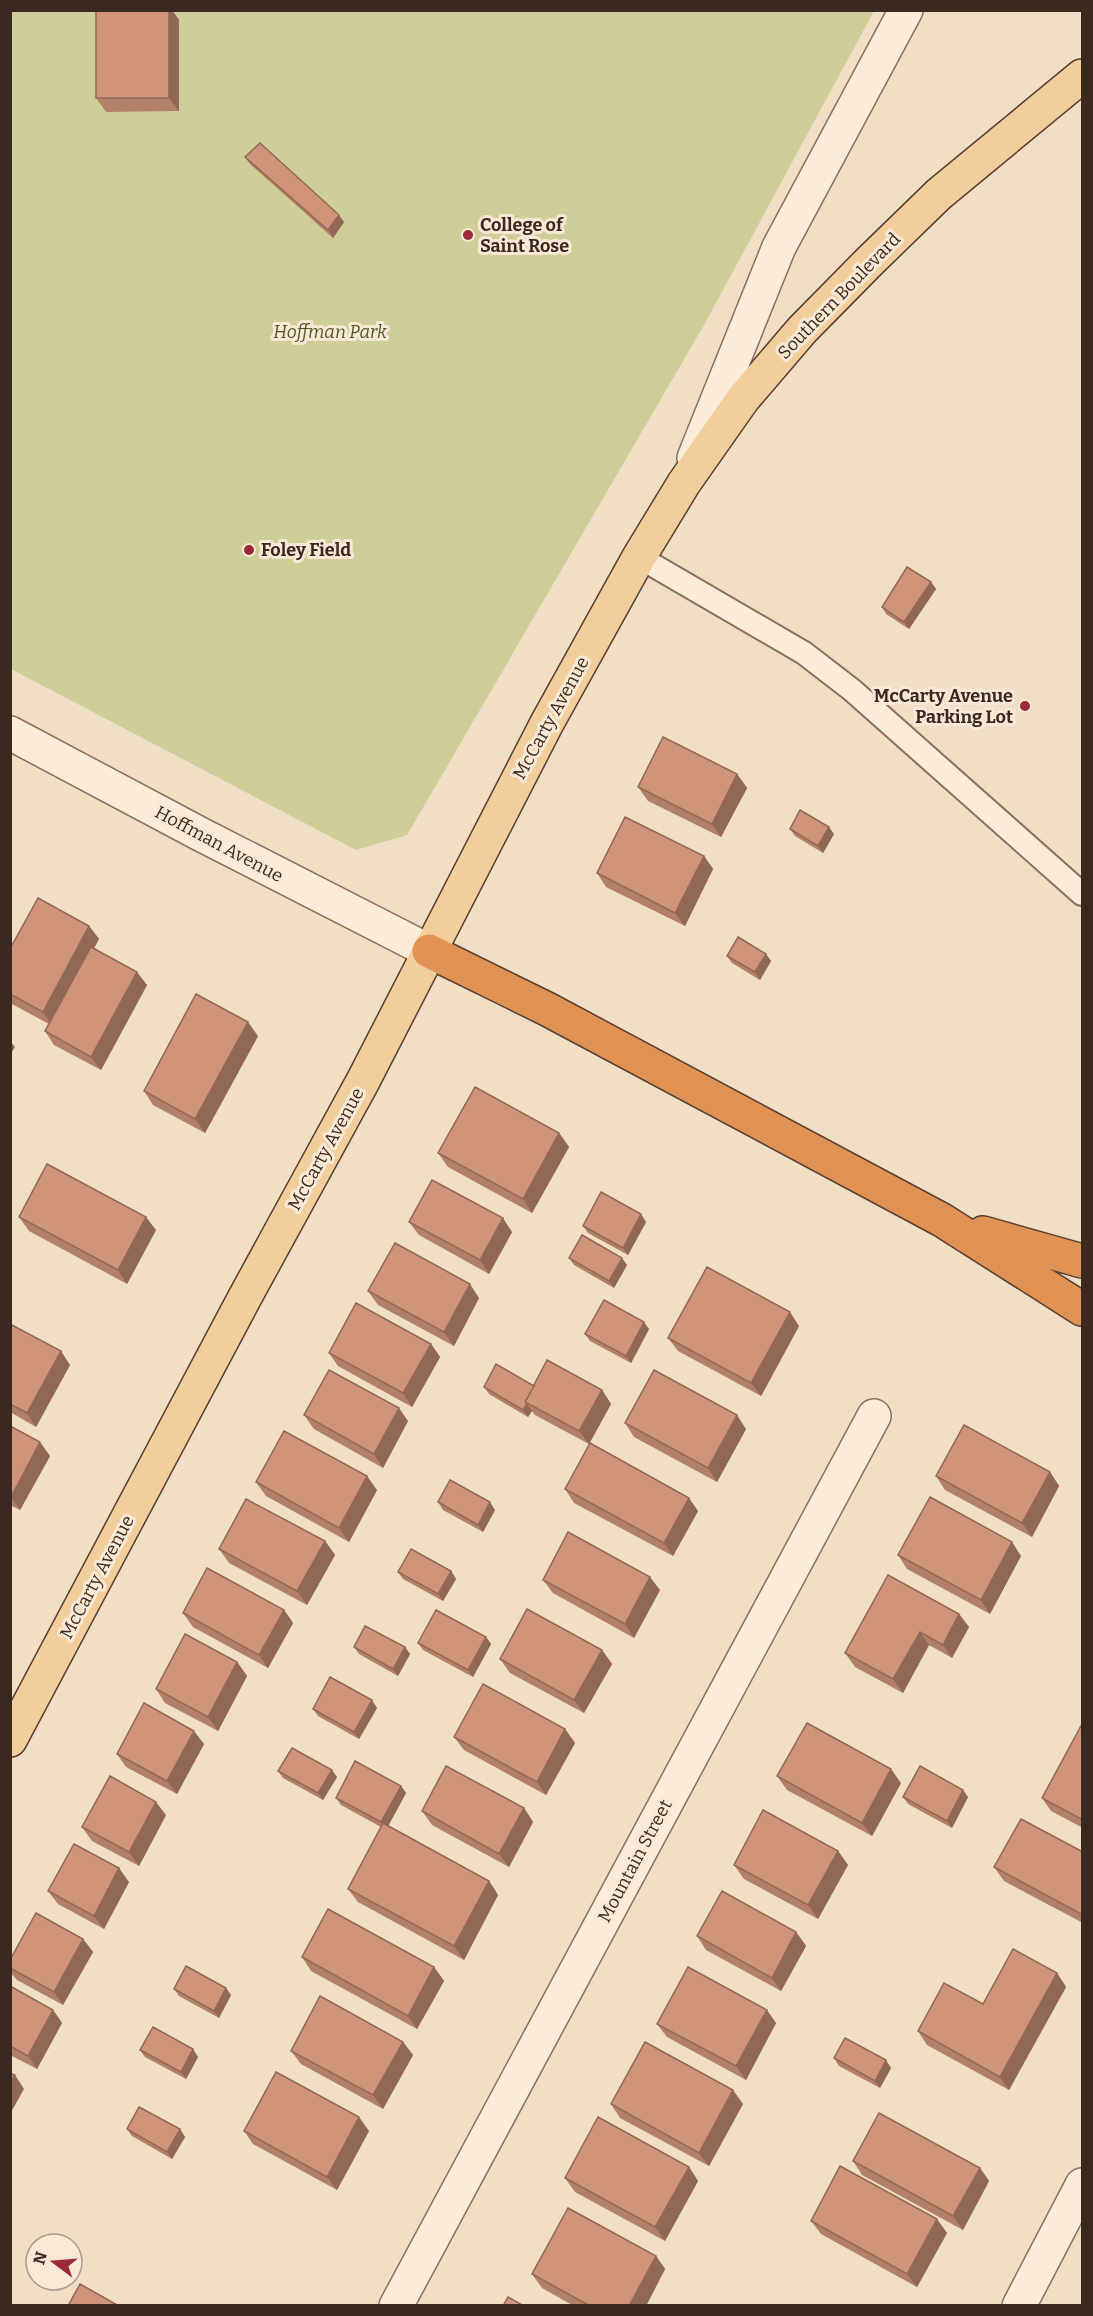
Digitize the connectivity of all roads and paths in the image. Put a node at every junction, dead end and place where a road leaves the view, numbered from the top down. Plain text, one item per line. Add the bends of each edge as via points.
1 (906, 10) edge
2 (1083, 76) edge
3 (684, 483) junction
4 (639, 557) junction
5 (10, 733) edge
6 (1083, 894) edge
7 (429, 951) junction
8 (942, 1220) junction
9 (1083, 1261) edge
10 (1083, 1309) edge
11 (874, 1416) dead end
12 (12, 1734) edge
13 (1083, 2185) edge
14 (396, 2306) edge
15 (1019, 2306) edge

1 - 3 street via 779,247
2 - 3 main road, Southern Boulevard via 939,194 802,330 743,399
3 - 4 main road, Southern Boulevard
4 - 6 lane via 812,659
4 - 7 main road, McCarty Avenue
5 - 7 street, Hoffman Avenue
7 - 8 highway via 548,1010
7 - 12 main road, McCarty Avenue
8 - 9 highway
8 - 10 highway
11 - 14 street, Mountain Street
13 - 15 street

